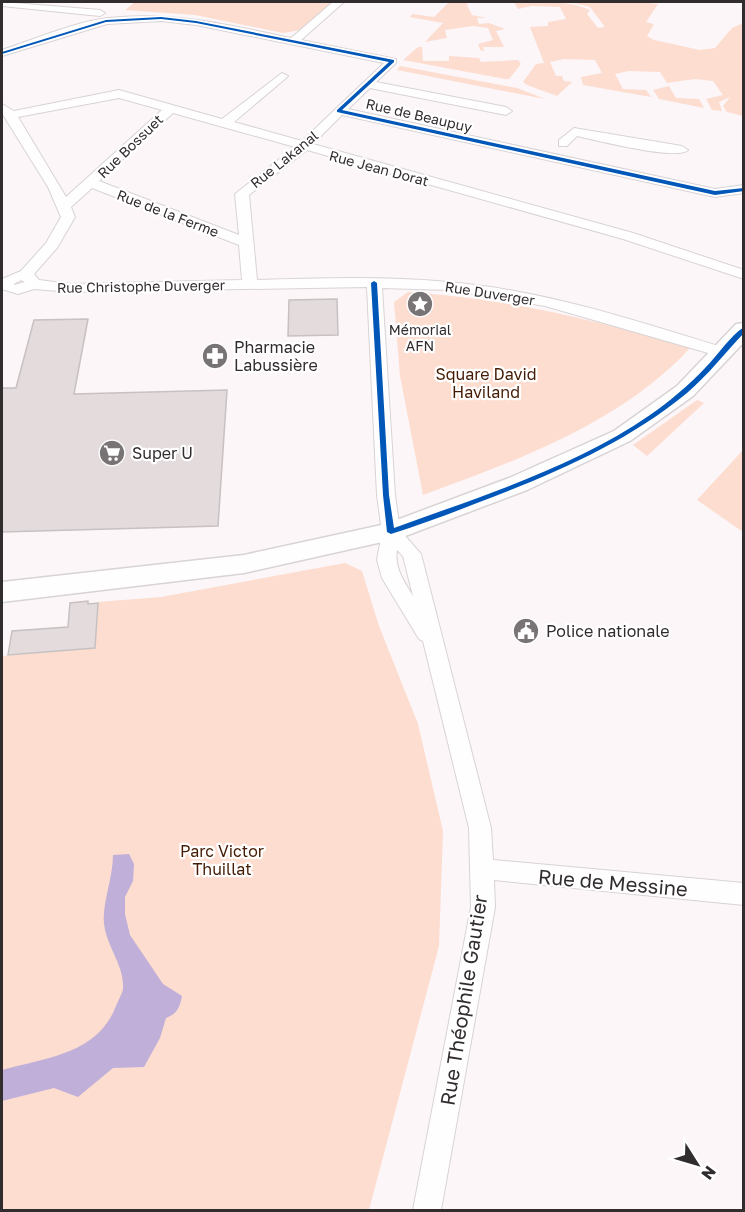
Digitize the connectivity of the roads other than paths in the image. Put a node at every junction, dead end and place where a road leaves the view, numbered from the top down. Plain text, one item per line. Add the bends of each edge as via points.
1 (339, 2) edge
2 (2, 3) edge
3 (102, 12) edge
4 (292, 42) junction
5 (2, 53) edge
6 (282, 76) dead end
7 (368, 84) junction
8 (170, 109) junction
9 (6, 111) edge
10 (339, 111) junction
11 (506, 111) dead end
12 (224, 124) junction
13 (608, 139) junction
14 (638, 142) junction
15 (563, 143) dead end
16 (303, 147) junction
17 (682, 150) dead end
18 (636, 159) dead end
19 (582, 165) junction
20 (91, 183) junction
21 (55, 187) junction
22 (744, 189) edge
23 (63, 207) junction
24 (245, 243) junction
25 (744, 275) edge
26 (28, 280) junction
27 (374, 283) junction
28 (250, 284) junction
29 (5, 290) edge
30 (744, 329) edge
31 (722, 352) junction
32 (392, 532) junction
33 (2, 592) edge
34 (435, 650) junction
35 (482, 869) junction
36 (744, 894) edge
37 (427, 1210) edge

1 - 4 street
2 - 3 street
3 - 4 street, Rue de Beaupuy via 196,22
3 - 5 street, Rue de Beaupuy
4 - 7 street, Rue de Beaupuy via 392,61
6 - 12 street
7 - 10 street, Rue de Beaupuy
7 - 11 street via 469,109
8 - 9 street, Rue Jean Dorat via 119,94
8 - 12 street, Rue Jean Dorat
8 - 20 street, Rue Bossuet
9 - 21 street
10 - 16 street, Rue Lakanal
10 - 19 street, Rue de Beaupuy
12 - 16 street, Rue Jean Dorat
13 - 14 street
13 - 15 street via 576,129
13 - 19 street via 593,148
14 - 17 street
14 - 18 street
16 - 24 street, Rue Lakanal via 242,194
16 - 25 street, Rue Jean Dorat via 628,236
19 - 22 street, Rue de Beaupuy via 715,193
20 - 21 street, Rue Bossuet
20 - 23 street, Rue Bossuet
20 - 24 street, Rue de la Ferme
21 - 23 street
23 - 26 street via 68,217
24 - 28 street, Rue Lakanal
26 - 28 street, Rue Christophe Duverger via 70,288
26 - 29 street, Rue Christophe Duverger via 18,290
27 - 28 street, Rue Duverger
27 - 31 street, Rue Duverger via 449,286 546,302
27 - 32 street via 386,495
30 - 31 street
31 - 32 street via 685,391 622,436 518,484
32 - 33 street via 244,564
32 - 34 street, Rue Théophile Gautier via 412,554
32 - 34 street, Rue Théophile Gautier via 386,560 392,578
34 - 35 street, Rue Théophile Gautier via 480,828
35 - 36 street, Rue de Messine
35 - 37 street, Rue Théophile Gautier via 483,907

